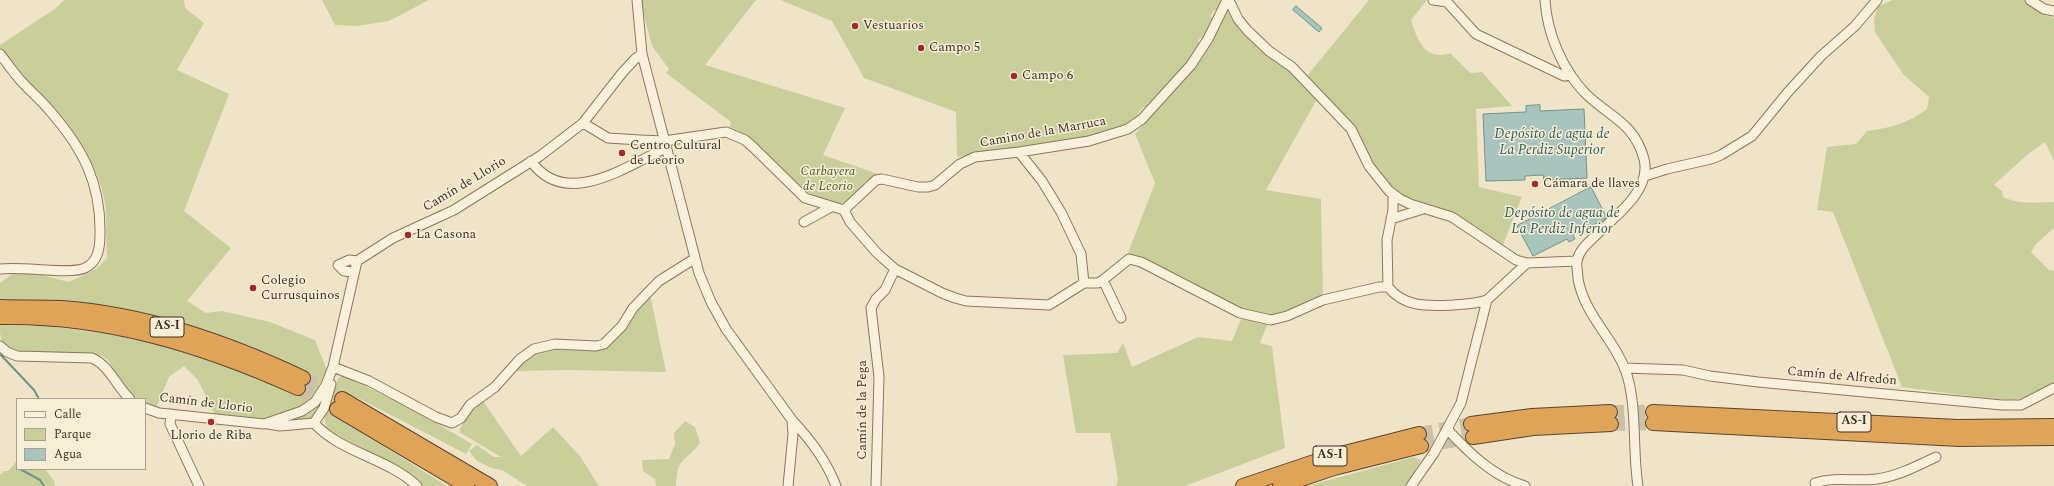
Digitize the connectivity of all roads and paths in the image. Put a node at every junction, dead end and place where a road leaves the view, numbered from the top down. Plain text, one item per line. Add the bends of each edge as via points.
1 (637, 0) edge
2 (1228, 0) edge
3 (1433, 0) edge
4 (1545, 0) edge
5 (1876, 0) edge
6 (2030, 0) edge
7 (2054, 11) edge
8 (0, 54) edge
9 (642, 54) junction
10 (1571, 75) junction
11 (583, 123) junction
12 (665, 144) junction
13 (1019, 152) junction
14 (531, 161) junction
15 (1645, 176) junction
16 (1393, 194) junction
17 (805, 198) junction
18 (831, 207) junction
19 (1423, 209) junction
20 (844, 210) junction
21 (1391, 218) junction
22 (694, 259) junction
23 (357, 261) junction
24 (1577, 261) junction
25 (1527, 263) junction
26 (0, 269) edge
27 (895, 269) junction
28 (354, 272) junction
29 (1103, 280) junction
30 (1084, 283) junction
31 (1388, 287) junction
32 (1487, 300) junction
33 (0, 307) edge
34 (23, 313) junction
35 (0, 317) edge
36 (1121, 318) dead end
37 (0, 346) edge
38 (1624, 368) junction
39 (332, 370) junction
40 (300, 383) tunnel mouth
41 (2054, 388) edge
42 (129, 398) edge
43 (146, 408) edge
44 (171, 414) junction
45 (1610, 418) tunnel mouth
46 (314, 423) junction
47 (264, 424) junction
48 (2054, 426) edge
49 (794, 427) junction
50 (1448, 430) junction
51 (1472, 430) tunnel mouth
52 (2054, 438) edge
53 (1936, 457) dead end
54 (1813, 485) edge
55 (199, 486) edge
56 (417, 486) edge
57 (467, 486) edge
58 (490, 486) edge
59 (788, 486) edge
60 (836, 486) edge
61 (876, 486) edge
62 (1243, 486) edge
63 (1280, 486) edge
64 (1411, 486) edge
65 (1525, 486) edge
66 (1638, 486) edge

1 - 9 street
2 - 13 street, Camino de la Marruca via 1191,65 1142,119 1128,129 1113,134
2 - 16 street via 1247,30 1292,67 1346,123 1355,135 1369,166
3 - 10 street via 1446,2 1476,34 1564,76
4 - 10 street via 1550,30
5 - 15 street via 1855,26 1821,56 1788,92 1752,136 1711,159
6 - 7 street via 2044,9
8 - 26 street via 19,79 50,110 71,138 93,179 100,217 98,253 84,268
9 - 11 street, Camín de Llorio via 622,73
9 - 12 street
10 - 15 street via 1586,93 1630,130 1638,141 1644,160
11 - 12 street via 608,138
11 - 14 street, Camín de Llorio
12 - 14 street via 606,177 589,182 556,181
12 - 17 street via 726,132 733,134 753,147
12 - 22 street
13 - 20 street, Camino de la Marruca via 969,159 935,185 928,187 876,180
13 - 30 street via 1062,212 1081,254
14 - 23 street, Camín de Llorio via 454,210 393,238
15 - 24 street via 1630,202 1582,249
16 - 19 street
16 - 21 street
17 - 18 street
17 - 18 street via 811,211 807,220
18 - 20 street
19 - 21 street
19 - 25 street via 1452,217 1516,260
20 - 27 street via 850,222
21 - 31 street via 1387,240
22 - 39 street via 659,281 604,344 555,344 534,349 520,359 495,387 470,405 461,418 452,422 436,417 368,381
22 - 49 street via 711,302 726,329
23 - 28 street, Camín de Llorio
23 - 28 street via 349,260 338,265 344,271
24 - 25 street
24 - 38 street via 1581,295
25 - 32 street
27 - 30 street via 942,293 966,301 1049,305
27 - 61 street, Camín de la Pega via 885,290 871,308 879,377
28 - 39 street, Camín de Llorio
29 - 30 street
29 - 31 street via 1126,260 1133,259 1240,313 1271,320 1287,316 1322,300
29 - 36 street
31 - 32 street via 1397,299 1424,306 1474,304
32 - 50 street via 1461,403
33 - 34 highway, AS-I
34 - 35 highway, AS-I
34 - 40 highway, AS-I via 160,336
37 - 42 street via 17,356 92,358 107,369
38 - 41 street, Camín de Alfredón via 1683,370 1758,382 2002,405 2021,405
38 - 66 street via 1631,386
39 - 46 street, Camín de Llorio via 331,387 324,408
39 - 47 street, Camín de Llorio via 315,402 302,411
43 - 44 street, Camín de Llorio
44 - 47 street, Camín de Llorio
44 - 55 street via 170,424
45 - 51 highway via 1533,428
46 - 47 street, Camín de Llorio via 280,426
46 - 56 street via 347,447 400,474
48 - 52 highway, AS-I via 1958,427 1653,417 1951,438
49 - 59 street
49 - 60 street via 809,439
50 - 64 street
50 - 65 street via 1465,449 1486,466
53 - 54 street via 1896,475 1876,479 1829,478
57 - 58 highway via 340,404
62 - 63 highway, AS-I via 1329,457 1420,440

